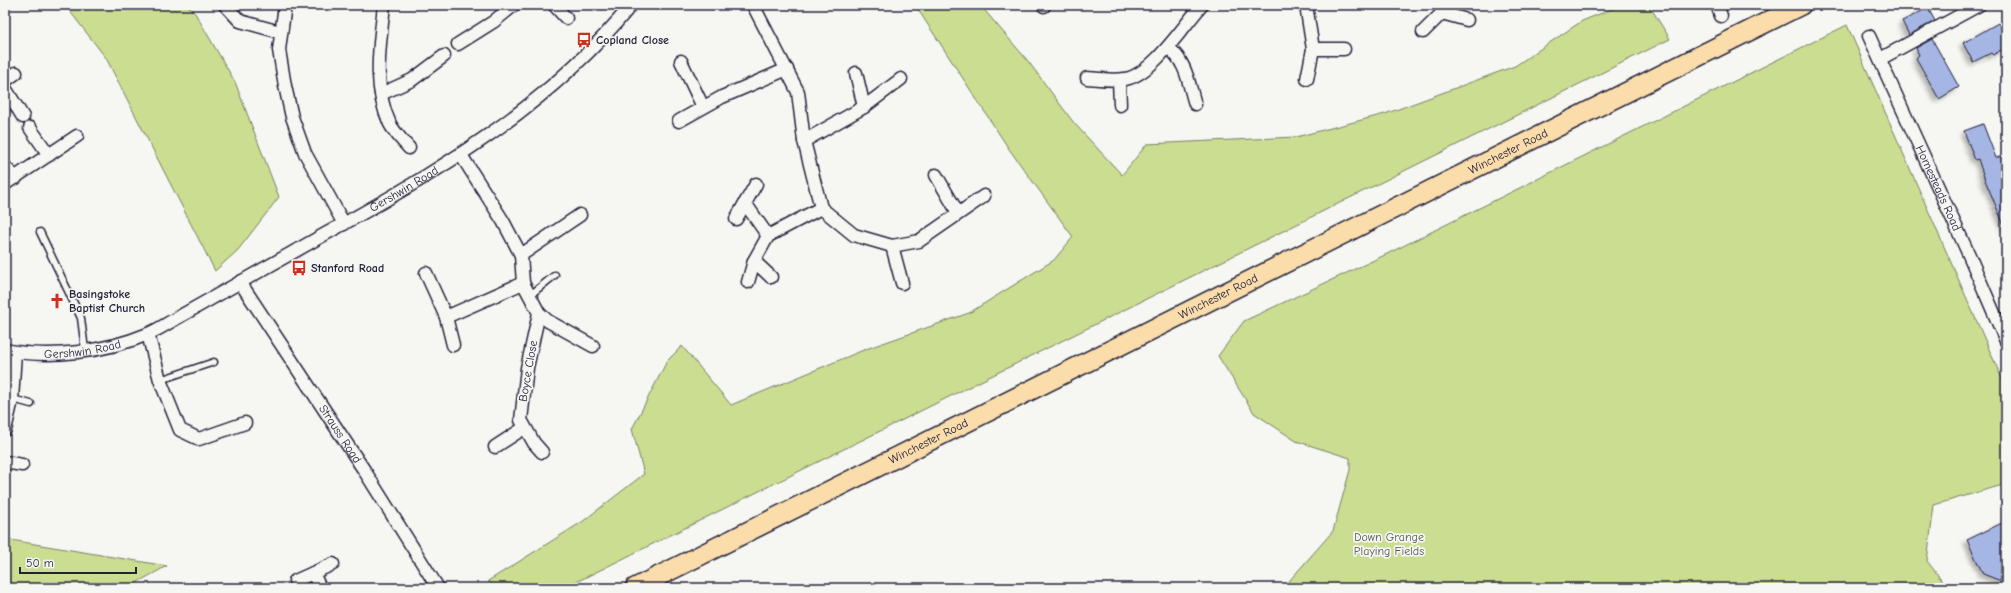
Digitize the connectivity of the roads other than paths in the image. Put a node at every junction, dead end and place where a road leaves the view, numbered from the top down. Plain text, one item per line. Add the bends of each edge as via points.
1 (225, 5) edge
2 (285, 5) edge
3 (384, 5) edge
4 (514, 5) edge
5 (554, 5) edge
6 (631, 5) edge
7 (753, 5) edge
8 (1202, 5) edge
9 (1306, 5) edge
10 (1801, 5) edge
11 (1979, 5) edge
12 (1441, 9) edge
13 (566, 18) dead end
14 (1467, 20) dead end
15 (280, 32) junction
16 (1423, 32) dead end
17 (1869, 36) dead end
18 (458, 44) dead end
19 (1168, 47) junction
20 (1313, 49) junction
21 (1344, 49) dead end
22 (444, 56) dead end
23 (1880, 59) junction
24 (681, 61) dead end
25 (787, 70) junction
26 (16, 73) dead end
27 (856, 73) dead end
28 (1088, 78) dead end
29 (900, 79) dead end
30 (1307, 79) dead end
31 (1119, 80) junction
32 (5, 81) edge
33 (5, 88) edge
34 (381, 94) junction
35 (1120, 104) dead end
36 (1195, 104) dead end
37 (703, 107) junction
38 (864, 107) junction
39 (23, 117) dead end
40 (679, 121) dead end
41 (30, 128) dead end
42 (77, 136) dead end
43 (804, 141) junction
44 (410, 148) dead end
45 (461, 155) junction
46 (49, 156) junction
47 (5, 167) edge
48 (936, 175) dead end
49 (16, 178) junction
50 (5, 184) edge
51 (756, 184) dead end
52 (984, 196) dead end
53 (745, 202) junction
54 (821, 208) junction
55 (958, 213) junction
56 (580, 215) dead end
57 (736, 219) dead end
58 (344, 224) junction
59 (40, 232) dead end
60 (768, 236) junction
61 (892, 246) junction
62 (521, 255) junction
63 (754, 261) junction
64 (426, 273) dead end
65 (555, 275) dead end
66 (771, 277) dead end
67 (240, 282) junction
68 (748, 282) dead end
69 (523, 283) junction
70 (902, 283) dead end
71 (529, 296) junction
72 (539, 314) junction
73 (446, 317) junction
74 (148, 334) junction
75 (2006, 341) edge
76 (453, 345) dead end
77 (593, 346) dead end
78 (85, 350) junction
79 (10, 351) edge
80 (214, 362) dead end
81 (160, 380) junction
82 (8, 398) edge
83 (31, 404) dead end
84 (245, 423) dead end
85 (524, 428) junction
86 (5, 430) edge
87 (495, 447) dead end
88 (542, 452) dead end
89 (5, 462) edge
90 (22, 465) dead end
91 (333, 564) dead end
92 (313, 573) junction
93 (295, 581) dead end
94 (320, 588) edge
95 (438, 588) edge
96 (635, 588) edge

1 - 15 street via 240,21
2 - 15 street
3 - 34 street via 378,64
4 - 18 street
5 - 13 street
6 - 45 street, Gershwin Road via 599,41 547,91
7 - 25 street
8 - 19 street
9 - 20 street
10 - 96 main road, Winchester Road
11 - 23 street
12 - 14 street
12 - 16 street
15 - 58 street via 279,50 292,116 305,153
17 - 23 street, Homesteads Road
19 - 31 street via 1141,71 1127,79
19 - 36 street via 1184,66
20 - 21 street
20 - 30 street
22 - 34 street via 412,80
23 - 75 street, Homesteads Road
24 - 37 street
25 - 37 street
25 - 43 street via 798,92
26 - 32 street
27 - 38 street
28 - 31 street
29 - 38 street
31 - 35 street
33 - 39 street
34 - 44 street via 390,124
37 - 40 street
38 - 43 street
41 - 46 street
42 - 46 street
43 - 54 street
45 - 58 street, Gershwin Road
45 - 62 street via 503,221
46 - 49 street
47 - 49 street
48 - 55 street
49 - 50 street
51 - 53 street
52 - 55 street
53 - 57 street
53 - 60 street
54 - 60 street
54 - 61 street via 854,234
55 - 61 street via 919,241
56 - 62 street
58 - 67 street, Gershwin Road
59 - 78 lane via 81,318
60 - 63 street
61 - 70 street
62 - 69 street
63 - 66 street
63 - 68 street
64 - 73 street
65 - 71 lane
67 - 74 street, Gershwin Road
67 - 95 street, Strauss Road
69 - 71 street
69 - 73 street
71 - 72 street
72 - 77 street
72 - 85 street, Boyce Close via 527,368 521,420
73 - 76 street
74 - 78 street, Gershwin Road via 110,346
74 - 81 street
78 - 79 street, Gershwin Road via 55,353
79 - 82 street, Gershwin Road
80 - 81 lane
81 - 84 street via 180,430 199,439
82 - 83 lane
82 - 86 street, Gershwin Road
85 - 87 street
85 - 88 street
89 - 90 street
91 - 92 street
92 - 93 street
92 - 94 street

